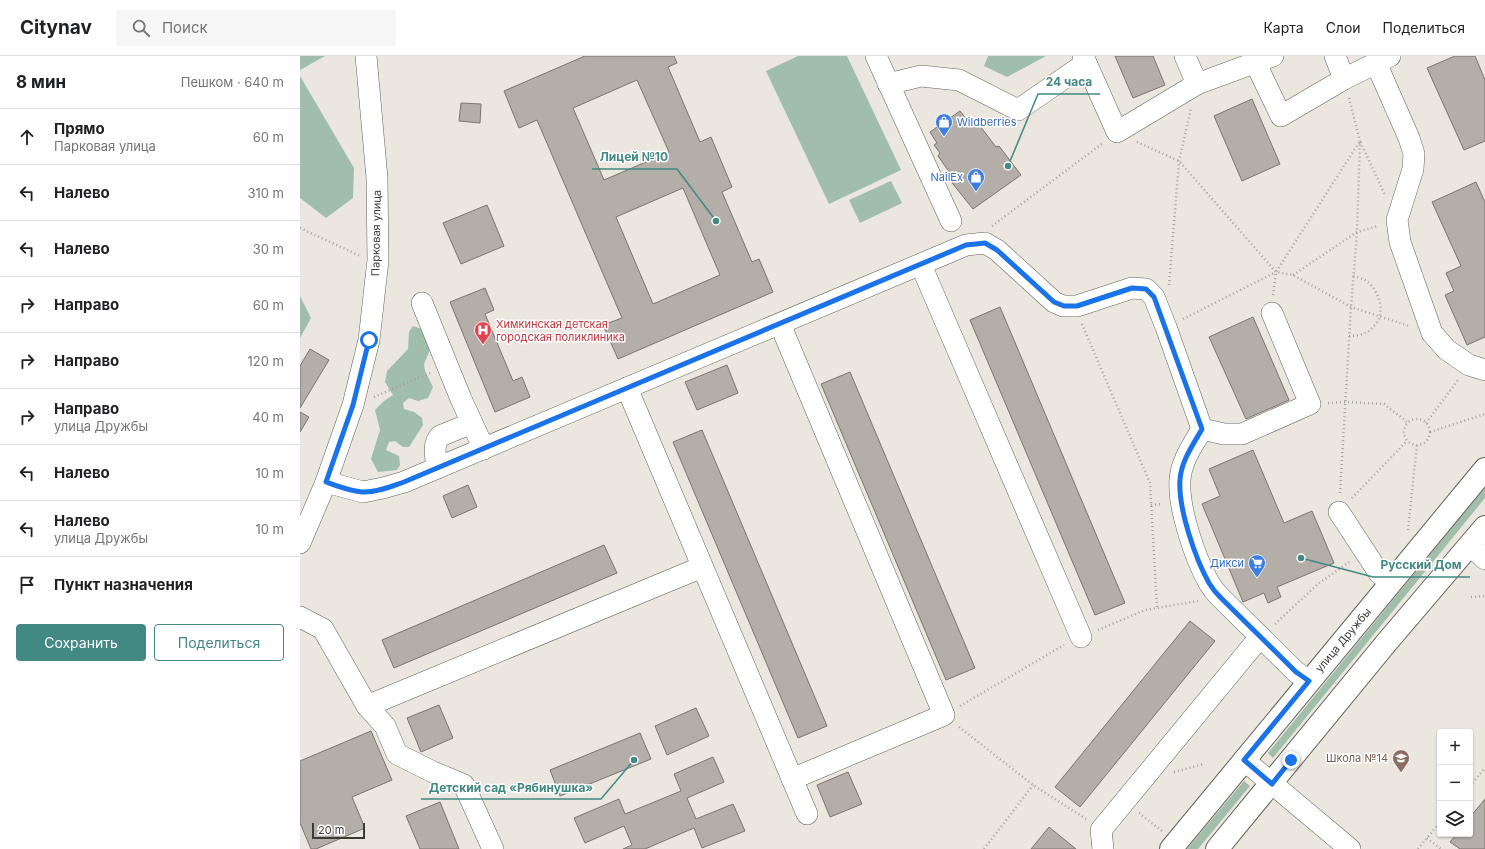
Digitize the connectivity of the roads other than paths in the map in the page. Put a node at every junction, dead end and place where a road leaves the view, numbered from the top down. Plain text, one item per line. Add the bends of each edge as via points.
1 (366, 56) edge
2 (876, 56) edge
3 (1185, 56) edge
4 (1085, 59) edge
5 (1264, 59) edge
6 (1383, 60) edge
7 (1336, 63) edge
8 (888, 84) junction
9 (1197, 84) junction
10 (951, 221) dead end
11 (922, 265) junction
12 (422, 303) dead end
13 (1272, 313) dead end
14 (780, 324) junction
15 (1477, 368) edge
16 (627, 388) junction
17 (472, 423) junction
18 (1202, 429) junction
19 (484, 449) junction
20 (437, 468) junction
21 (1485, 469) edge
22 (326, 482) junction
23 (1339, 512) road end
24 (1485, 526) edge
25 (300, 543) edge
26 (1477, 552) edge
27 (702, 567) junction
28 (1391, 582) junction
29 (300, 617) edge
30 (1081, 637) dead end
31 (1260, 637) junction
32 (1309, 681) junction
33 (367, 706) junction
34 (1244, 760) junction
35 (792, 779) junction
36 (1272, 784) junction
37 (807, 814) dead end
38 (1102, 839) edge
39 (1173, 846) edge
40 (493, 849) edge
41 (1218, 849) edge
42 (1350, 849) edge

1 - 22 street, Парковая улица via 377,178 378,260 369,340 353,405
2 - 8 street
3 - 9 street
4 - 8 street via 1018,110 959,80 921,76
4 - 9 street via 1117,132
5 - 7 street via 1281,116
5 - 9 street
6 - 7 street
6 - 15 street via 1414,154 1413,168 1397,220 1400,242 1432,334 1447,350
8 - 10 street
11 - 14 street
11 - 18 street via 966,245 985,243 997,250 1054,302 1064,306 1077,306 1132,288 1146,289 1154,297
11 - 30 street
12 - 17 street
13 - 18 street via 1310,404 1242,434 1224,434
14 - 16 street
14 - 35 street via 944,715
16 - 19 street
16 - 27 street
17 - 19 street
17 - 20 street via 440,436 435,448
18 - 31 street via 1185,458 1180,479 1188,531 1210,584
19 - 20 street
20 - 22 street via 404,482 363,492
21 - 28 main road, улица Дружбы
22 - 25 street, Парковая улица
23 - 28 street via 1379,573
24 - 26 main road
26 - 36 main road via 1377,654
27 - 33 street
27 - 35 street
28 - 32 main road, улица Дружбы
29 - 33 street via 323,629
31 - 32 street
31 - 38 street via 1125,801
32 - 34 main road, улица Дружбы
33 - 40 street via 385,726 397,754 464,786
34 - 36 street
34 - 39 main road, улица Дружбы
35 - 37 street
36 - 41 main road
36 - 42 street

